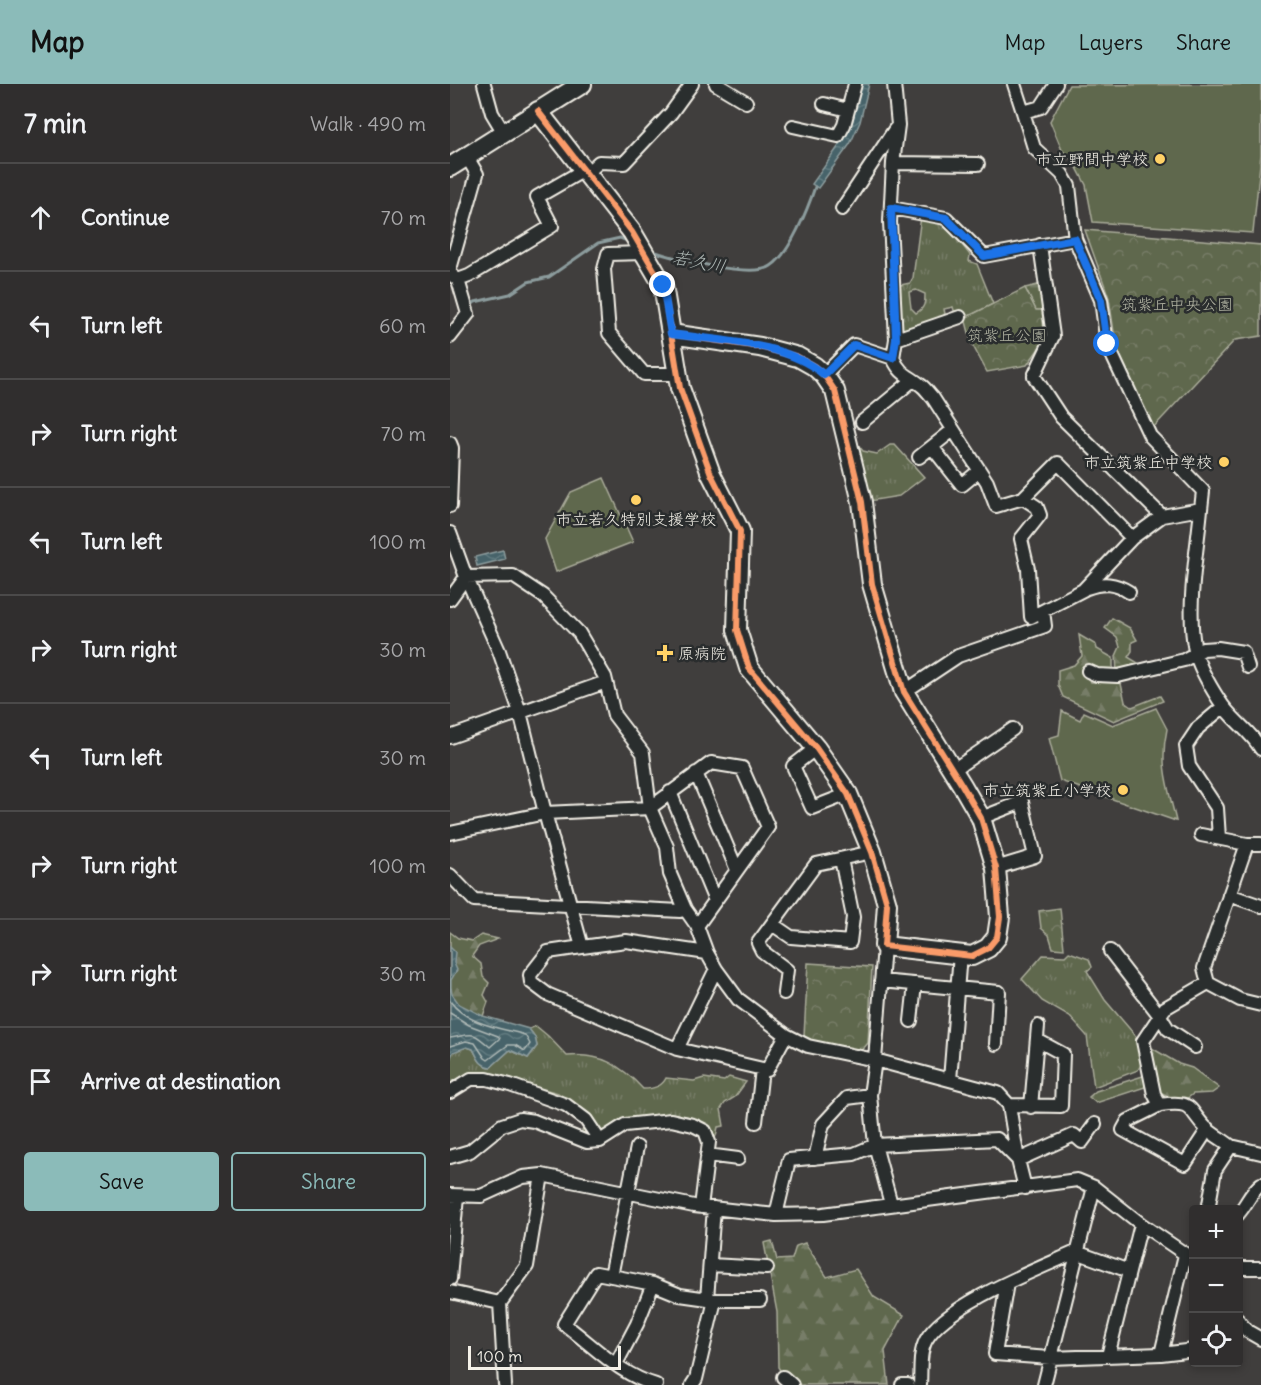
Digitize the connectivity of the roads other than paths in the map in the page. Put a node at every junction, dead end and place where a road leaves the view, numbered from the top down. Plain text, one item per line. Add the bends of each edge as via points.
1 (484, 84) edge
2 (582, 84) edge
3 (692, 84) edge
4 (716, 84) edge
5 (855, 84) edge
6 (894, 84) edge
7 (903, 84) edge
8 (1014, 84) edge
9 (1056, 84) edge
10 (559, 90) edge
11 (746, 102) dead end
12 (824, 104) dead end
13 (848, 110) junction
14 (538, 111) junction
15 (1023, 112) junction
16 (793, 126) dead end
17 (898, 126) junction
18 (504, 133) junction
19 (467, 157) junction
20 (893, 163) junction
21 (978, 165) dead end
22 (450, 167) edge
23 (585, 172) junction
24 (891, 208) junction
25 (842, 209) dead end
26 (1075, 239) junction
27 (1040, 245) junction
28 (644, 253) junction
29 (452, 274) edge
30 (960, 317) dead end
31 (671, 334) junction
32 (450, 337) edge
33 (896, 339) junction
34 (893, 358) junction
35 (677, 374) junction
36 (824, 375) junction
37 (913, 380) junction
38 (862, 422) dead end
39 (953, 430) junction
40 (450, 443) edge
41 (932, 447) junction
42 (919, 457) dead end
43 (980, 471) junction
44 (1023, 498) junction
45 (450, 506) edge
46 (1201, 509) junction
47 (1162, 516) junction
48 (450, 532) edge
49 (1132, 538) junction
50 (466, 577) junction
51 (450, 580) edge
52 (1083, 590) junction
53 (1129, 592) dead end
54 (450, 599) edge
55 (1043, 610) junction
56 (1196, 654) junction
57 (1248, 667) dead end
58 (1088, 671) dead end
59 (606, 682) junction
60 (904, 692) junction
61 (1223, 707) junction
62 (520, 712) junction
63 (1013, 729) dead end
64 (450, 737) edge
65 (816, 748) junction
66 (1261, 749) edge
67 (952, 770) junction
68 (696, 773) junction
69 (670, 792) junction
70 (848, 794) junction
71 (650, 808) junction
72 (545, 813) junction
73 (981, 818) junction
74 (450, 833) edge
75 (1201, 835) dead end
76 (1219, 838) junction
77 (1247, 844) junction
78 (1261, 844) edge
79 (872, 852) junction
80 (841, 859) junction
81 (996, 868) junction
82 (737, 870) junction
83 (450, 875) edge
84 (1229, 895) junction
85 (715, 901) junction
86 (570, 904) junction
87 (1261, 906) edge
88 (686, 909) junction
89 (772, 924) junction
90 (697, 926) junction
91 (884, 946) junction
92 (582, 947) junction
93 (1110, 951) dead end
94 (707, 953) junction
95 (960, 954) junction
96 (716, 969) junction
97 (881, 981) junction
98 (1208, 983) junction
99 (915, 984) junction
100 (958, 987) junction
101 (784, 993) dead end
102 (1261, 1005) edge
103 (1160, 1016) junction
104 (911, 1022) dead end
105 (1038, 1026) dead end
106 (786, 1035) junction
107 (1037, 1040) junction
108 (996, 1044) dead end
109 (1195, 1047) dead end
110 (677, 1049) junction
111 (875, 1060) junction
112 (762, 1069) junction
113 (950, 1080) junction
114 (450, 1092) edge
115 (870, 1095) junction
116 (1009, 1105) junction
117 (1160, 1106) junction
118 (1031, 1107) junction
119 (756, 1122) dead end
120 (1095, 1124) dead end
121 (1208, 1129) junction
122 (600, 1141) junction
123 (875, 1145) junction
124 (1231, 1146) junction
125 (637, 1147) dead end
126 (1261, 1153) edge
127 (707, 1155) junction
128 (450, 1157) edge
129 (815, 1158) junction
130 (738, 1159) dead end
131 (1018, 1160) junction
132 (542, 1175) junction
133 (1261, 1184) edge
134 (1094, 1187) junction
135 (1025, 1188) junction
136 (629, 1193) junction
137 (454, 1196) edge
138 (891, 1204) junction
139 (1211, 1205) edge
140 (701, 1207) junction
141 (714, 1208) junction
142 (1243, 1209) edge
143 (776, 1215) junction
144 (1141, 1224) junction
145 (1076, 1252) junction
146 (1189, 1258) edge
147 (710, 1265) junction
148 (767, 1268) dead end
149 (1243, 1268) edge
150 (1261, 1268) edge
151 (1129, 1271) junction
152 (611, 1276) junction
153 (450, 1279) edge
154 (1007, 1283) junction
155 (653, 1284) junction
156 (450, 1292) edge
157 (711, 1300) junction
158 (760, 1300) dead end
159 (500, 1303) junction
160 (1243, 1334) edge
161 (1261, 1339) edge
162 (1189, 1351) edge
163 (1161, 1354) junction
164 (1108, 1356) junction
165 (1050, 1358) junction
166 (616, 1364) junction
167 (505, 1385) edge
168 (656, 1385) edge
169 (692, 1385) edge
170 (902, 1385) edge
171 (908, 1385) edge
172 (920, 1385) edge
173 (1044, 1385) edge

1 - 18 street via 492,113
2 - 10 street
3 - 23 street via 671,113 624,163 599,162
4 - 11 street
5 - 13 street
6 - 7 street
6 - 17 street
8 - 15 street
9 - 15 street via 1041,106
10 - 14 street
12 - 13 street
13 - 16 street via 838,136
14 - 18 street
14 - 23 street
15 - 26 street via 1034,148 1069,186
17 - 20 street
17 - 25 street
18 - 19 street
19 - 22 street
19 - 29 street via 477,174
20 - 21 street
20 - 24 street
23 - 28 street
23 - 29 street via 537,197 552,226 470,276
24 - 27 street via 946,218 984,256
24 - 33 street
26 - 27 street
26 - 46 street via 1101,300 1107,344 1150,436 1203,491
27 - 47 street via 1053,336 1034,376 1061,417
28 - 31 street via 663,285
28 - 35 street via 608,254 603,269 609,333 645,374
29 - 32 street via 468,314
30 - 33 street
31 - 35 street
31 - 36 street via 780,351 798,357
33 - 34 street
34 - 36 street via 854,345
34 - 37 street via 897,368
35 - 65 street via 711,474 740,531 737,630 748,668
36 - 60 street via 835,391 862,502 872,584
37 - 38 street
37 - 39 street via 933,398
39 - 41 street
39 - 43 street
40 - 45 street
41 - 42 street
41 - 43 street via 962,485
43 - 44 street via 996,506
44 - 49 street via 1058,463
44 - 55 street via 1037,507 1040,515 1021,539 1028,569 1031,617
46 - 47 street
46 - 56 street via 1192,609
47 - 49 street
48 - 50 street
49 - 52 street
50 - 51 street
50 - 54 street
50 - 59 street via 513,576 543,596 579,633
50 - 62 street
52 - 53 street via 1099,584 1118,585
52 - 55 street
55 - 60 street via 1045,626 958,656
56 - 57 street via 1218,648 1243,652
56 - 58 street via 1118,676
56 - 61 street
59 - 62 street
59 - 71 street via 614,715 643,753
60 - 67 street
61 - 66 street
61 - 76 street via 1198,728 1186,746 1189,765 1217,808
62 - 64 street
62 - 72 street
63 - 67 street
65 - 70 street
65 - 70 street via 793,766 812,808
67 - 73 street
68 - 69 street
68 - 82 street
68 - 82 street via 711,763 742,768 768,827
69 - 71 street
69 - 85 street
70 - 79 street
71 - 72 street
71 - 88 street via 667,847 670,874
72 - 74 street
72 - 86 street
73 - 81 street
73 - 81 street via 1023,802 1035,856
75 - 76 street
76 - 77 street
77 - 78 street
77 - 84 street
79 - 80 street
79 - 91 street via 888,904
80 - 89 street via 816,864
80 - 89 street via 853,917 850,942 791,937
81 - 95 street via 1000,917 997,937 988,948 972,956
82 - 85 street
83 - 86 street via 474,900
84 - 87 street
84 - 98 street via 1204,968
85 - 90 street
86 - 88 street
86 - 92 street
88 - 90 street
89 - 101 street via 758,943 762,951 788,970
90 - 94 street
91 - 95 street
91 - 97 street
92 - 94 street via 626,941
92 - 110 street via 548,952 530,975 531,982 547,994
93 - 103 street
94 - 96 street
95 - 100 street
96 - 106 street via 738,999
96 - 110 street
97 - 99 street
97 - 111 street
98 - 102 street via 1240,1000
98 - 103 street via 1165,1008
99 - 100 street
99 - 104 street
100 - 108 street via 999,992
100 - 113 street
103 - 109 street via 1168,1029
103 - 117 street via 1143,1041
105 - 107 street
106 - 111 street via 808,1046
106 - 112 street via 767,1070
107 - 118 street
107 - 118 street via 1063,1054 1061,1106
110 - 112 street
111 - 113 street
111 - 115 street
112 - 119 street
113 - 116 street via 998,1093
114 - 122 street via 471,1079 510,1085 566,1105 586,1120
115 - 123 street
115 - 129 street via 847,1098 823,1124
116 - 118 street
116 - 131 street
117 - 121 street via 1178,1103 1193,1109
117 - 121 street via 1128,1121 1123,1130 1185,1164
120 - 131 street via 1082,1142 1074,1136
121 - 124 street
122 - 127 street via 625,1125 671,1120 705,1131 709,1142
122 - 128 street via 586,1142 520,1119 502,1125 470,1151
123 - 129 street via 854,1154
123 - 131 street via 997,1139
123 - 138 street
124 - 126 street
124 - 139 street via 1215,1170
125 - 136 street
127 - 130 street
127 - 140 street
129 - 143 street via 789,1160
131 - 135 street
132 - 136 street
132 - 137 street via 523,1177 481,1196
132 - 159 street via 527,1266
133 - 142 street via 1250,1193
134 - 135 street via 1077,1180
134 - 144 street
134 - 145 street
135 - 138 street
136 - 140 street
136 - 152 street
137 - 153 street
138 - 143 street via 823,1214
140 - 141 street
141 - 143 street
141 - 147 street
144 - 146 street
144 - 151 street
145 - 151 street
145 - 154 street
145 - 165 street
146 - 163 street
147 - 148 street
147 - 157 street
149 - 150 street
151 - 164 street
152 - 155 street
152 - 166 street via 596,1274 564,1324
154 - 165 street via 995,1354
154 - 172 street via 946,1316 926,1340
155 - 157 street via 680,1295
155 - 166 street
156 - 159 street
157 - 158 street
157 - 169 street
159 - 167 street
160 - 161 street
162 - 163 street
163 - 164 street
164 - 165 street
165 - 173 street
166 - 168 street
170 - 171 street

